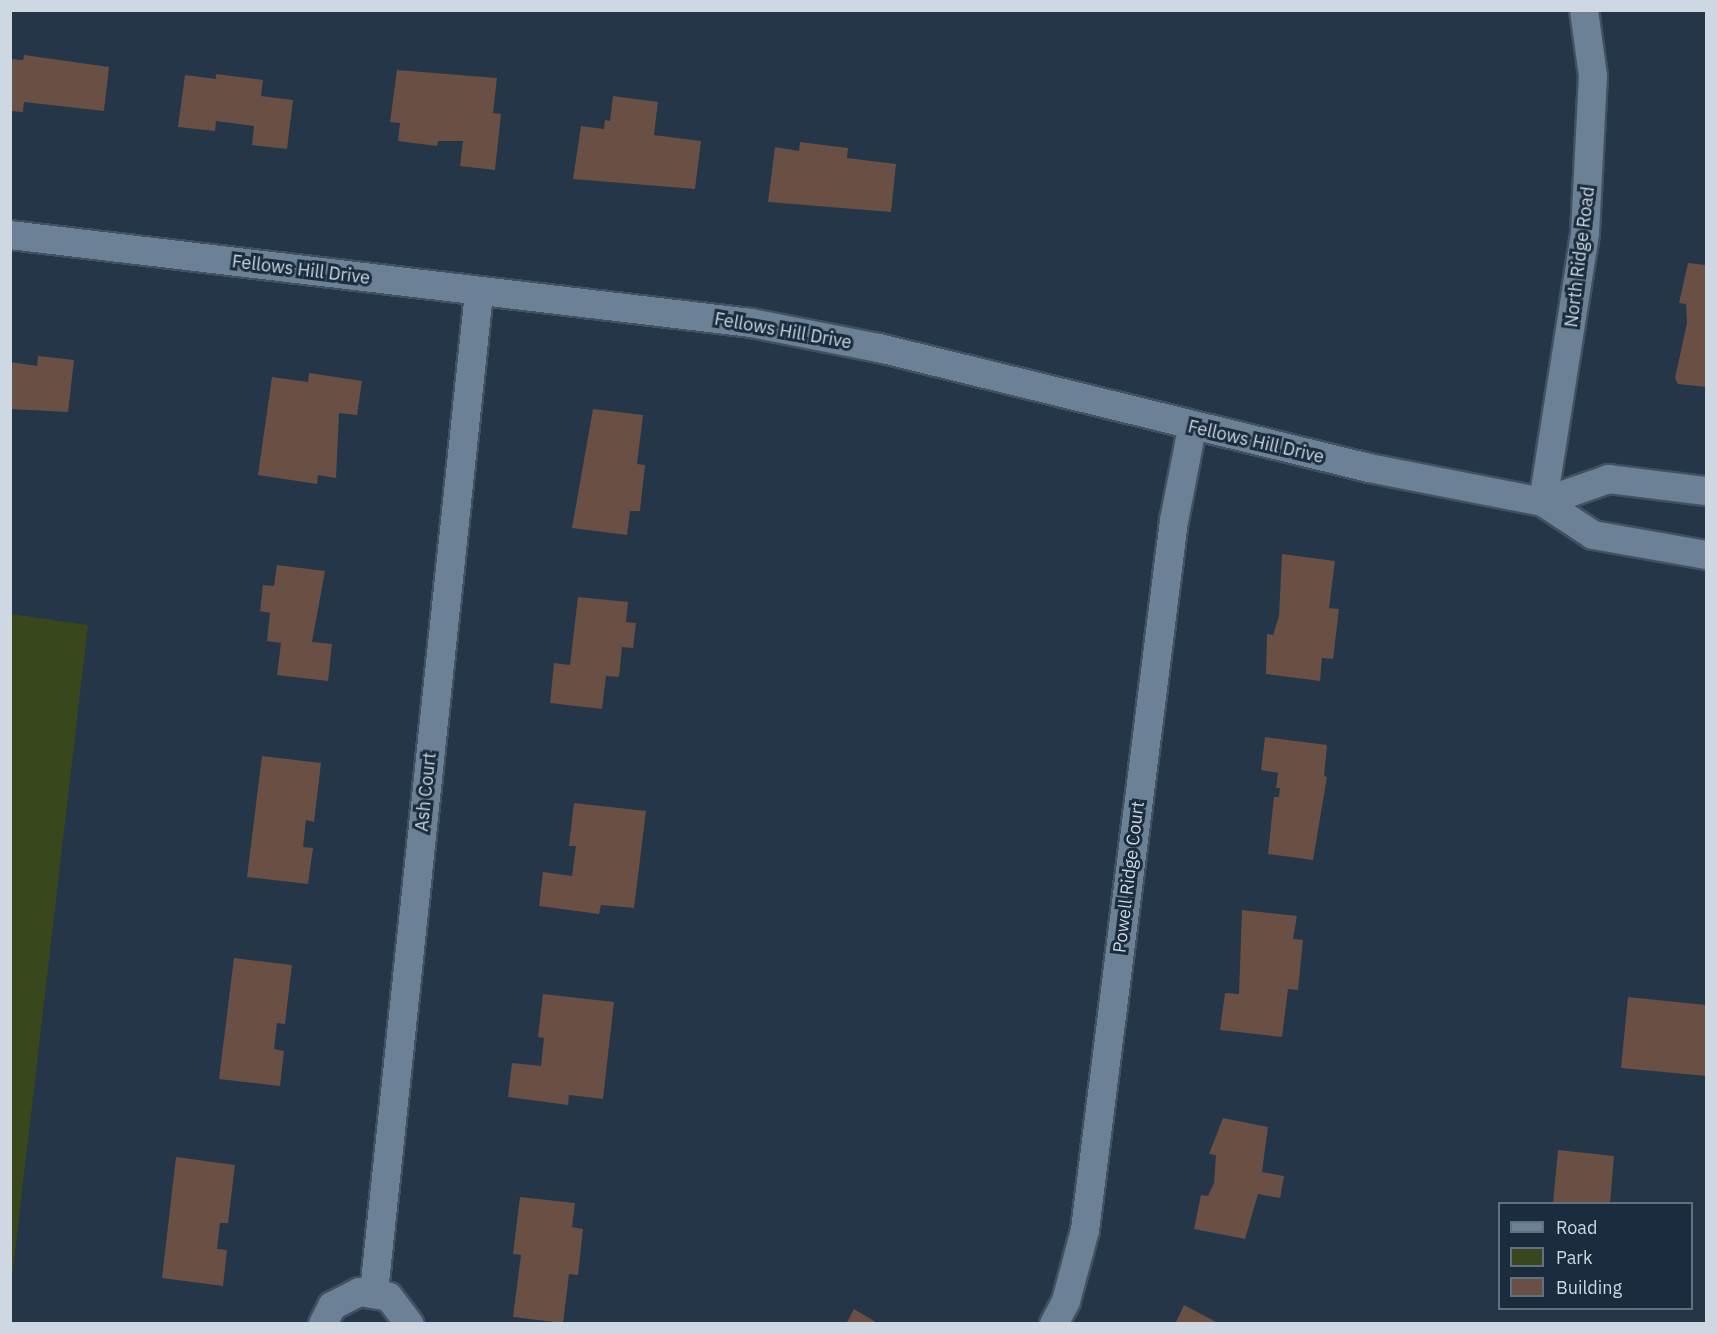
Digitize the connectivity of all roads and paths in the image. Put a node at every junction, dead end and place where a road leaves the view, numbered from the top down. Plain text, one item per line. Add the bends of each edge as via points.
1 (1584, 10) edge
2 (10, 235) edge
3 (479, 293) junction
4 (1192, 428) junction
5 (1707, 491) edge
6 (1543, 502) junction
7 (1707, 555) edge
8 (374, 1292) junction
9 (323, 1323) edge
10 (409, 1323) edge
11 (1054, 1323) edge

1 - 6 street, North Ridge Road via 1593,76 1585,233
2 - 3 street, Fellows Hill Drive
3 - 4 street, Fellows Hill Drive via 751,323 879,348
3 - 8 street, Ash Court
4 - 6 street, Fellows Hill Drive
4 - 11 street, Powell Ridge Court via 1174,521 1085,1230 1066,1301
5 - 6 street via 1609,479
6 - 7 street, Fellows Hill Drive via 1593,535
8 - 9 street via 345,1296 332,1306
8 - 10 street via 400,1306

